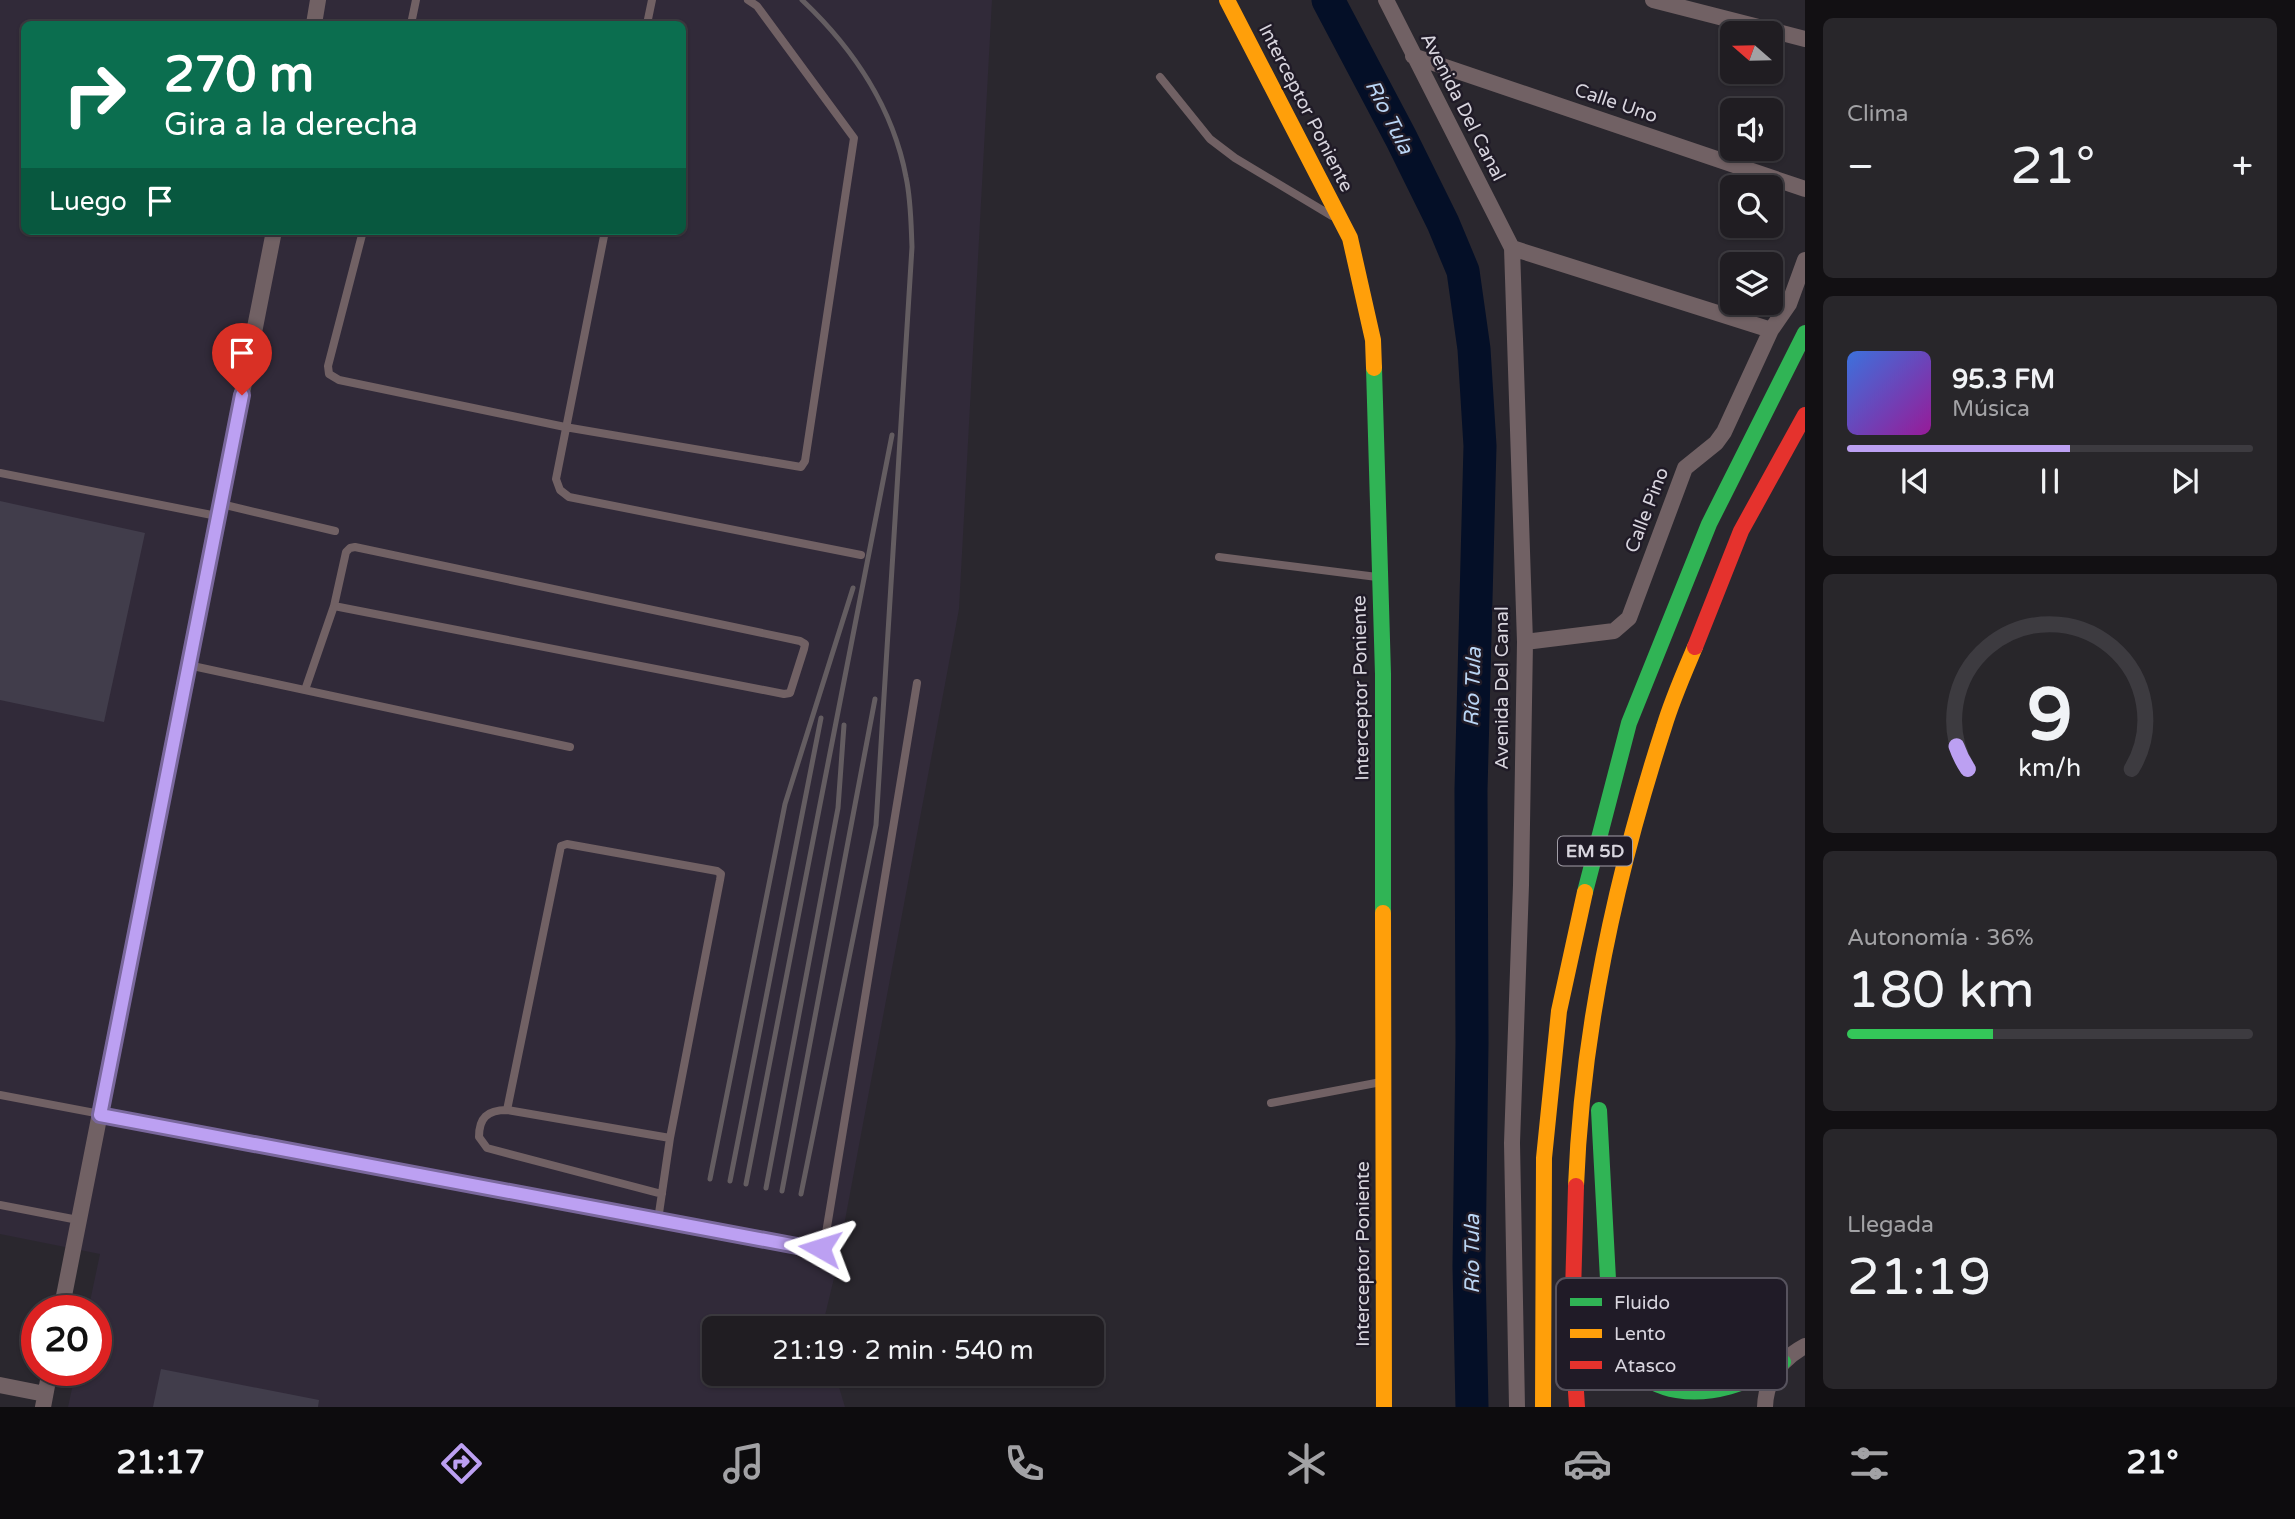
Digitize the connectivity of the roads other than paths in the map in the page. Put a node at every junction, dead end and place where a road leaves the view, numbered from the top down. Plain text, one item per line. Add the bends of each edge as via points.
1 (318, 0) edge
2 (416, 0) edge
3 (652, 0) edge
4 (748, 0) edge
5 (1227, 0) edge
6 (1386, 0) edge
7 (1654, 0) edge
8 (1714, 8) edge
9 (314, 21) edge
10 (412, 21) edge
11 (648, 21) edge
12 (1805, 39) edge
13 (1413, 56) junction
14 (1160, 77) dead end
15 (1805, 189) edge
16 (1341, 222) junction
17 (273, 235) edge
18 (362, 235) edge
19 (604, 235) edge
20 (1512, 248) junction
21 (1805, 261) edge
22 (1771, 330) junction
23 (1805, 333) edge
24 (1805, 415) edge
25 (565, 427) junction
26 (0, 473) edge
27 (219, 510) junction
28 (335, 531) dead end
29 (861, 555) dead end
30 (1219, 557) dead end
31 (1380, 578) junction
32 (334, 606) junction
33 (1525, 642) junction
34 (188, 665) junction
35 (917, 683) dead end
36 (305, 690) junction
37 (570, 747) dead end
38 (1621, 876) junction
39 (1384, 1082) junction
40 (0, 1095) edge
41 (1271, 1103) dead end
42 (507, 1110) junction
43 (100, 1115) junction
44 (670, 1138) junction
45 (662, 1195) junction
46 (0, 1205) edge
47 (78, 1220) junction
48 (658, 1220) junction
49 (1573, 1278) edge
50 (1608, 1278) edge
51 (64, 1295) edge
52 (1805, 1346) edge
53 (1787, 1359) edge
54 (0, 1385) edge
55 (1652, 1390) edge
56 (1744, 1390) edge
57 (44, 1401) edge
58 (1384, 1407) edge
59 (1517, 1407) edge
60 (1542, 1407) edge

1 - 9 street
2 - 10 lane
3 - 11 lane
4 - 25 lane via 854,138 805,461 796,468
5 - 16 main road, Interceptor Poniente
6 - 13 street, Avenida Del Canal
7 - 8 street
8 - 12 street
13 - 15 street, Calle Uno
13 - 20 street, Avenida Del Canal
14 - 16 lane via 1210,139
16 - 31 main road, Interceptor Poniente via 1357,263 1373,340
17 - 27 street
18 - 25 lane via 329,374 339,380
19 - 25 lane
20 - 22 street
20 - 33 street, Avenida Del Canal
21 - 22 street, Calle Pino via 1789,304
22 - 33 street, Calle Pino via 1724,432 1685,468 1629,618 1614,631
23 - 60 main road, EM 5D via 1709,524 1629,723 1587,883 1559,1011 1544,1158
24 - 38 main road, EM 5D via 1741,531 1664,726
25 - 29 lane via 556,478 569,497
26 - 27 lane
27 - 28 lane
27 - 34 street
30 - 31 lane
31 - 39 main road, Interceptor Poniente
32 - 32 lane via 784,694 793,687 805,644 355,547 346,552
32 - 36 lane
33 - 59 street, Avenida Del Canal via 1512,1143
34 - 36 lane
34 - 43 street
35 - 48 lane via 825,1239 820,1248 813,1249
36 - 37 lane
38 - 49 main road, EM 5D via 1592,1018 1577,1155
38 - 50 main road via 1627,912 1606,1022 1598,1144
39 - 41 lane
39 - 58 main road, Interceptor Poniente
40 - 43 lane
42 - 44 lane
42 - 44 lane via 561,846 642,856 720,874
42 - 45 lane via 484,1117 479,1138 487,1148
43 - 47 street
43 - 48 lane
44 - 45 lane
45 - 48 lane
46 - 47 lane
47 - 51 street
52 - 53 street
54 - 57 street
55 - 56 main road via 1698,1404

